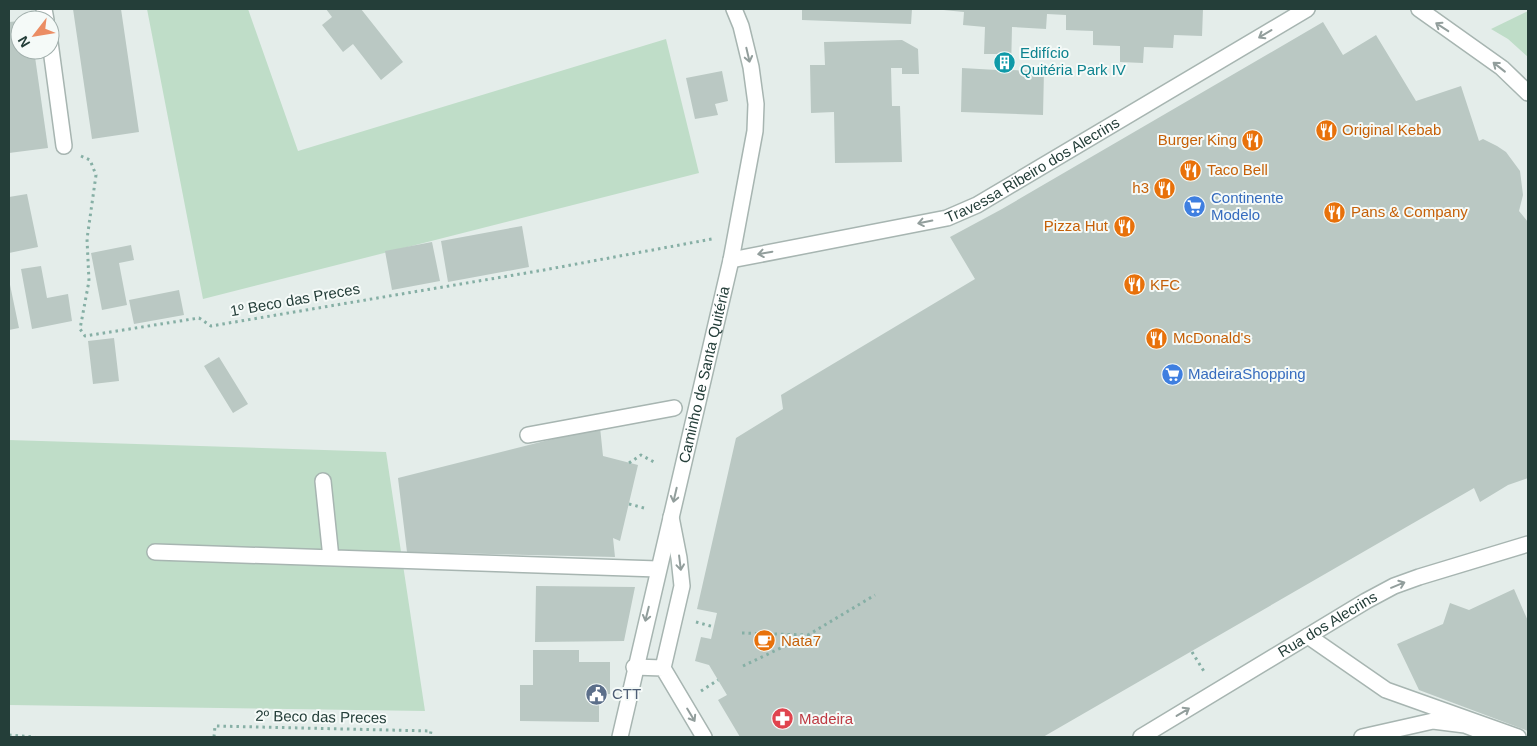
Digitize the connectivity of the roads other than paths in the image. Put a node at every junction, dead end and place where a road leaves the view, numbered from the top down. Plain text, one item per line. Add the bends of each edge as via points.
1 (734, 9) edge
2 (1306, 9) edge
3 (1419, 9) edge
4 (52, 60) edge
5 (1528, 93) edge
6 (64, 146) road end
7 (731, 260) junction
8 (674, 408) dead end
9 (528, 435) dead end
10 (323, 481) dead end
11 (671, 515) junction
12 (1528, 544) edge
13 (155, 552) dead end
14 (331, 558) junction
15 (658, 569) junction
16 (1308, 636) junction
17 (634, 667) junction
18 (663, 668) junction
19 (620, 737) edge
20 (704, 737) edge
21 (1141, 737) edge
22 (1362, 737) edge
23 (1496, 737) edge
24 (1518, 737) edge

1 -> 7 street, Caminho de Santa Quitéria via 749,59 756,104 755,131
2 -> 7 street, Travessa Ribeiro dos Alecrins via 977,205 947,218
5 -> 3 street via 1502,68
4 - 6 street
7 -> 11 street, Caminho de Santa Quitéria
8 - 9 street
10 - 14 street
11 - 15 street, Caminho de Santa Quitéria
11 -> 18 street via 682,586
16 -> 12 street, Rua dos Alecrins via 1394,586
13 - 14 street
14 - 15 street
15 -> 17 street, Caminho de Santa Quitéria
21 -> 16 street, Rua dos Alecrins
16 - 24 street via 1386,690
17 - 18 street
17 - 19 street, Caminho de Santa Quitéria
18 -> 20 street
22 - 23 street via 1433,721 1465,726

